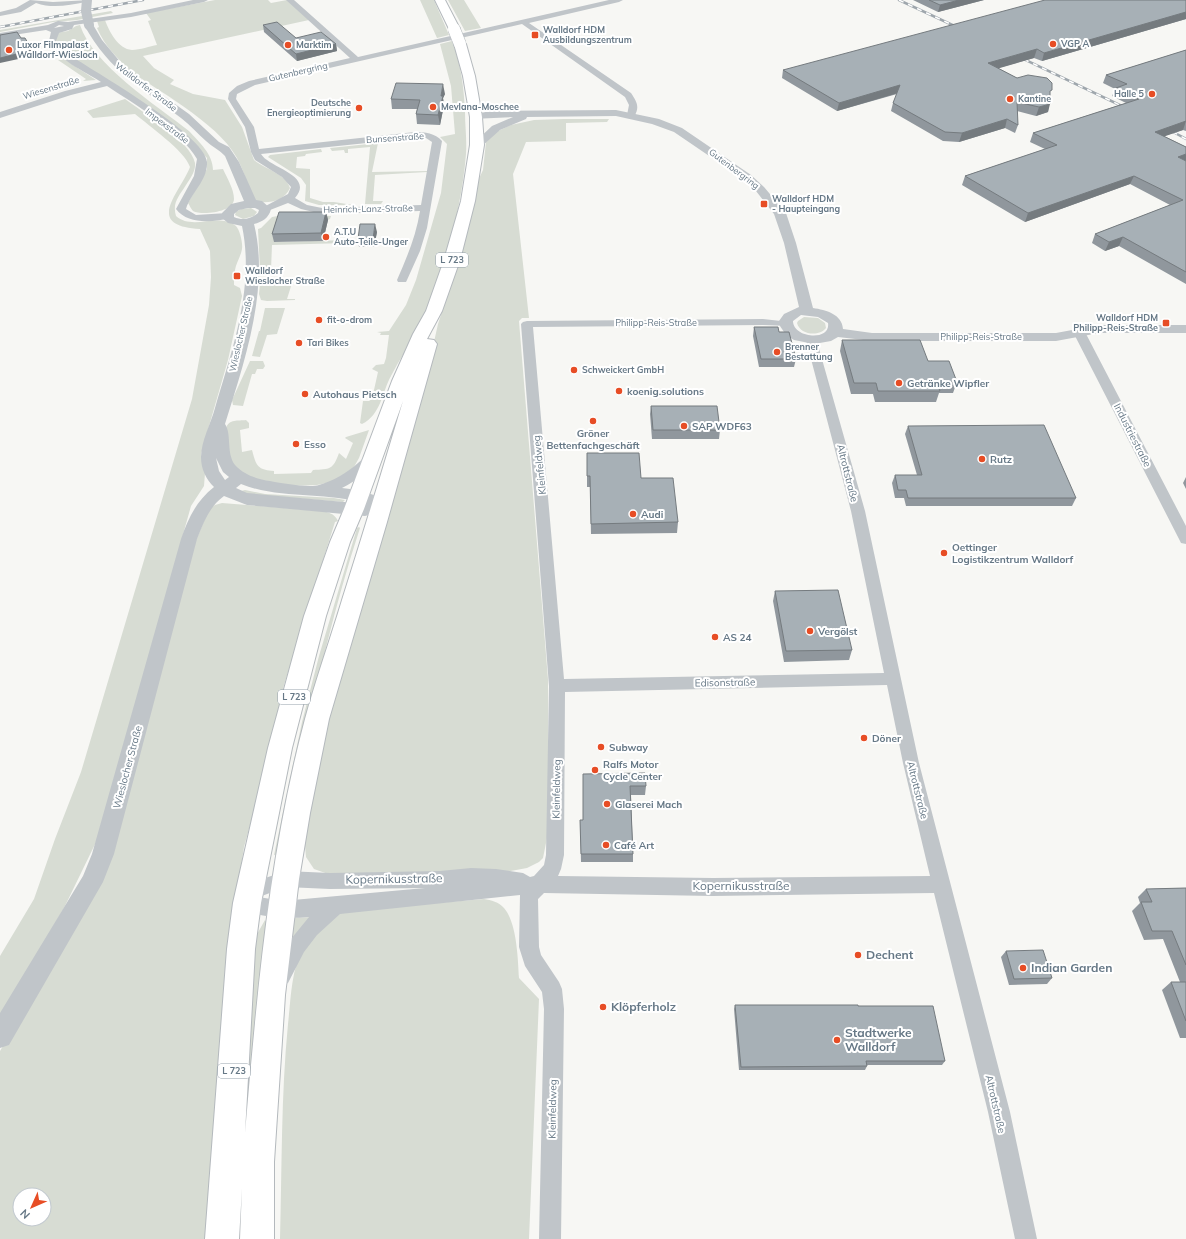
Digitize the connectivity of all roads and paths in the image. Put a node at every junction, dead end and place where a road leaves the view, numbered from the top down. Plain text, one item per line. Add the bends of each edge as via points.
1 (34, 0) edge
2 (86, 0) edge
3 (204, 0) edge
4 (290, 0) edge
5 (440, 0) edge
6 (619, 0) edge
7 (0, 14) edge
8 (522, 22) junction
9 (52, 29) junction
10 (0, 35) edge
11 (356, 59) junction
12 (108, 83) junction
13 (473, 99) junction
14 (0, 115) edge
15 (520, 115) junction
16 (631, 115) junction
17 (476, 117) junction
18 (214, 143) junction
19 (477, 145) junction
20 (256, 152) junction
21 (289, 199) junction
22 (252, 204) junction
23 (239, 205) junction
24 (426, 208) junction
25 (265, 209) junction
26 (227, 216) junction
27 (247, 222) junction
28 (402, 280) dead end
29 (434, 311) junction
30 (807, 311) junction
31 (527, 324) joint
32 (786, 324) junction
33 (1186, 329) edge
34 (834, 332) junction
35 (1079, 332) junction
36 (812, 340) junction
37 (220, 420) junction
38 (375, 455) junction
39 (240, 478) junction
40 (224, 488) junction
41 (320, 490) junction
42 (356, 503) junction
43 (382, 506) junction
44 (1186, 538) edge
45 (893, 679) junction
46 (557, 686) junction
47 (286, 879) junction
48 (540, 884) junction
49 (942, 884) junction
50 (248, 897) junction
51 (337, 906) junction
52 (282, 910) junction
53 (271, 995) junction
54 (0, 1036) edge
55 (222, 1239) edge
56 (257, 1239) edge
57 (550, 1239) edge
58 (1026, 1239) edge

1 - 2 street via 54,4
1 - 7 street via 18,10
2 - 18 street, Walldorfer Straße, bridge via 89,25 98,44 116,65 194,124
3 - 9 street
4 - 11 street
5 - 13 main road, L 723, bridge via 460,44
6 - 8 street, Gutenbergring
8 - 11 street, Gutenbergring
8 - 16 street via 628,95 635,104
9 - 10 street
9 - 12 street, Impexstraße via 52,38 58,50
11 - 20 street, Gutenbergring via 252,83 236,90 232,99 248,125
12 - 14 street, Wiesenstraße via 68,92
12 - 26 street, Impexstraße via 183,136 200,155 202,169 182,206 184,213 198,218
13 - 15 street via 493,108
13 - 17 main road, L 723
15 - 16 street, Gutenbergring
15 - 17 street, Gutenbergring via 491,120
15 - 19 street via 496,128
16 - 30 street, Gutenbergring via 678,130 760,189 780,213
17 - 19 main road, L 723
18 - 22 street, Walldorfer Straße via 224,149 235,165
18 - 23 street, Walldorfer Straße via 233,180
19 - 29 main road, L 723 via 464,216
20 - 21 street, Gutenbergring via 259,159 295,183 296,192
20 - 24 street, Bunsenstraße via 415,135 430,136 437,141
21 - 24 street, Heinrich-Lanz-Straße via 304,207 322,211
21 - 25 street
22 - 23 street
22 - 25 street via 258,204
23 - 26 street
24 - 28 street, Bunsenstraße via 421,234
25 - 27 street via 262,217
26 - 27 street via 235,222
27 - 37 street, Wieslocher Straße via 252,271 250,305
29 - 38 main road, L 723 via 411,357
29 - 43 main road, L 723 via 426,355
30 - 32 street via 789,316
30 - 34 street via 830,318 835,322
31 - 32 street, Philipp-Reis-Straße
31 - 46 street, Kleinfeldweg
32 - 36 street via 788,330 794,334
33 - 35 street, Philipp-Reis-Straße via 1099,329
34 - 35 street, Philipp-Reis-Straße via 896,337 1056,337
34 - 36 street via 826,338
35 - 44 street, Industriestraße
36 - 45 street, Altrottstraße via 858,511
37 - 39 street, Wieslocher Straße via 222,454 230,469
37 - 40 street, Wieslocher Straße via 210,446 209,464 216,480
38 - 41 street via 347,479
38 - 42 main road, L 723
39 - 40 street, Wieslocher Straße
39 - 41 street, Wieslocher Straße via 258,486
40 - 42 street, Wieslocher Straße via 239,497 259,501
40 - 54 street, Wieslocher Straße via 204,503 189,539 103,854 94,875
41 - 42 street, Wieslocher Straße
42 - 43 street, Wieslocher Straße via 365,510
42 - 50 main road, L 723 via 315,616 280,748
43 - 47 main road, L 723 via 317,719
45 - 46 street, Edisonstraße
45 - 49 street, Altrottstraße via 911,763
46 - 48 street, Kleinfeldweg via 555,855 552,868
47 - 48 street, Kopernikusstraße via 330,881 471,876
47 - 50 street, Kopernikusstraße
47 - 52 main road, L 723
48 - 49 street, Kopernikusstraße via 713,887
48 - 51 street, Kopernikusstraße
48 - 57 street, Kleinfeldweg via 529,896 529,947 532,959 552,989 554,1009
49 - 58 street, Altrottstraße via 999,1112
50 - 52 street, Kopernikusstraße
50 - 55 main road, L 723 via 241,949
51 - 52 street, Kopernikusstraße
51 - 53 street, Kopernikusstraße via 323,914 307,932 294,950
52 - 53 main road, L 723
53 - 56 main road, L 723 via 258,1162

